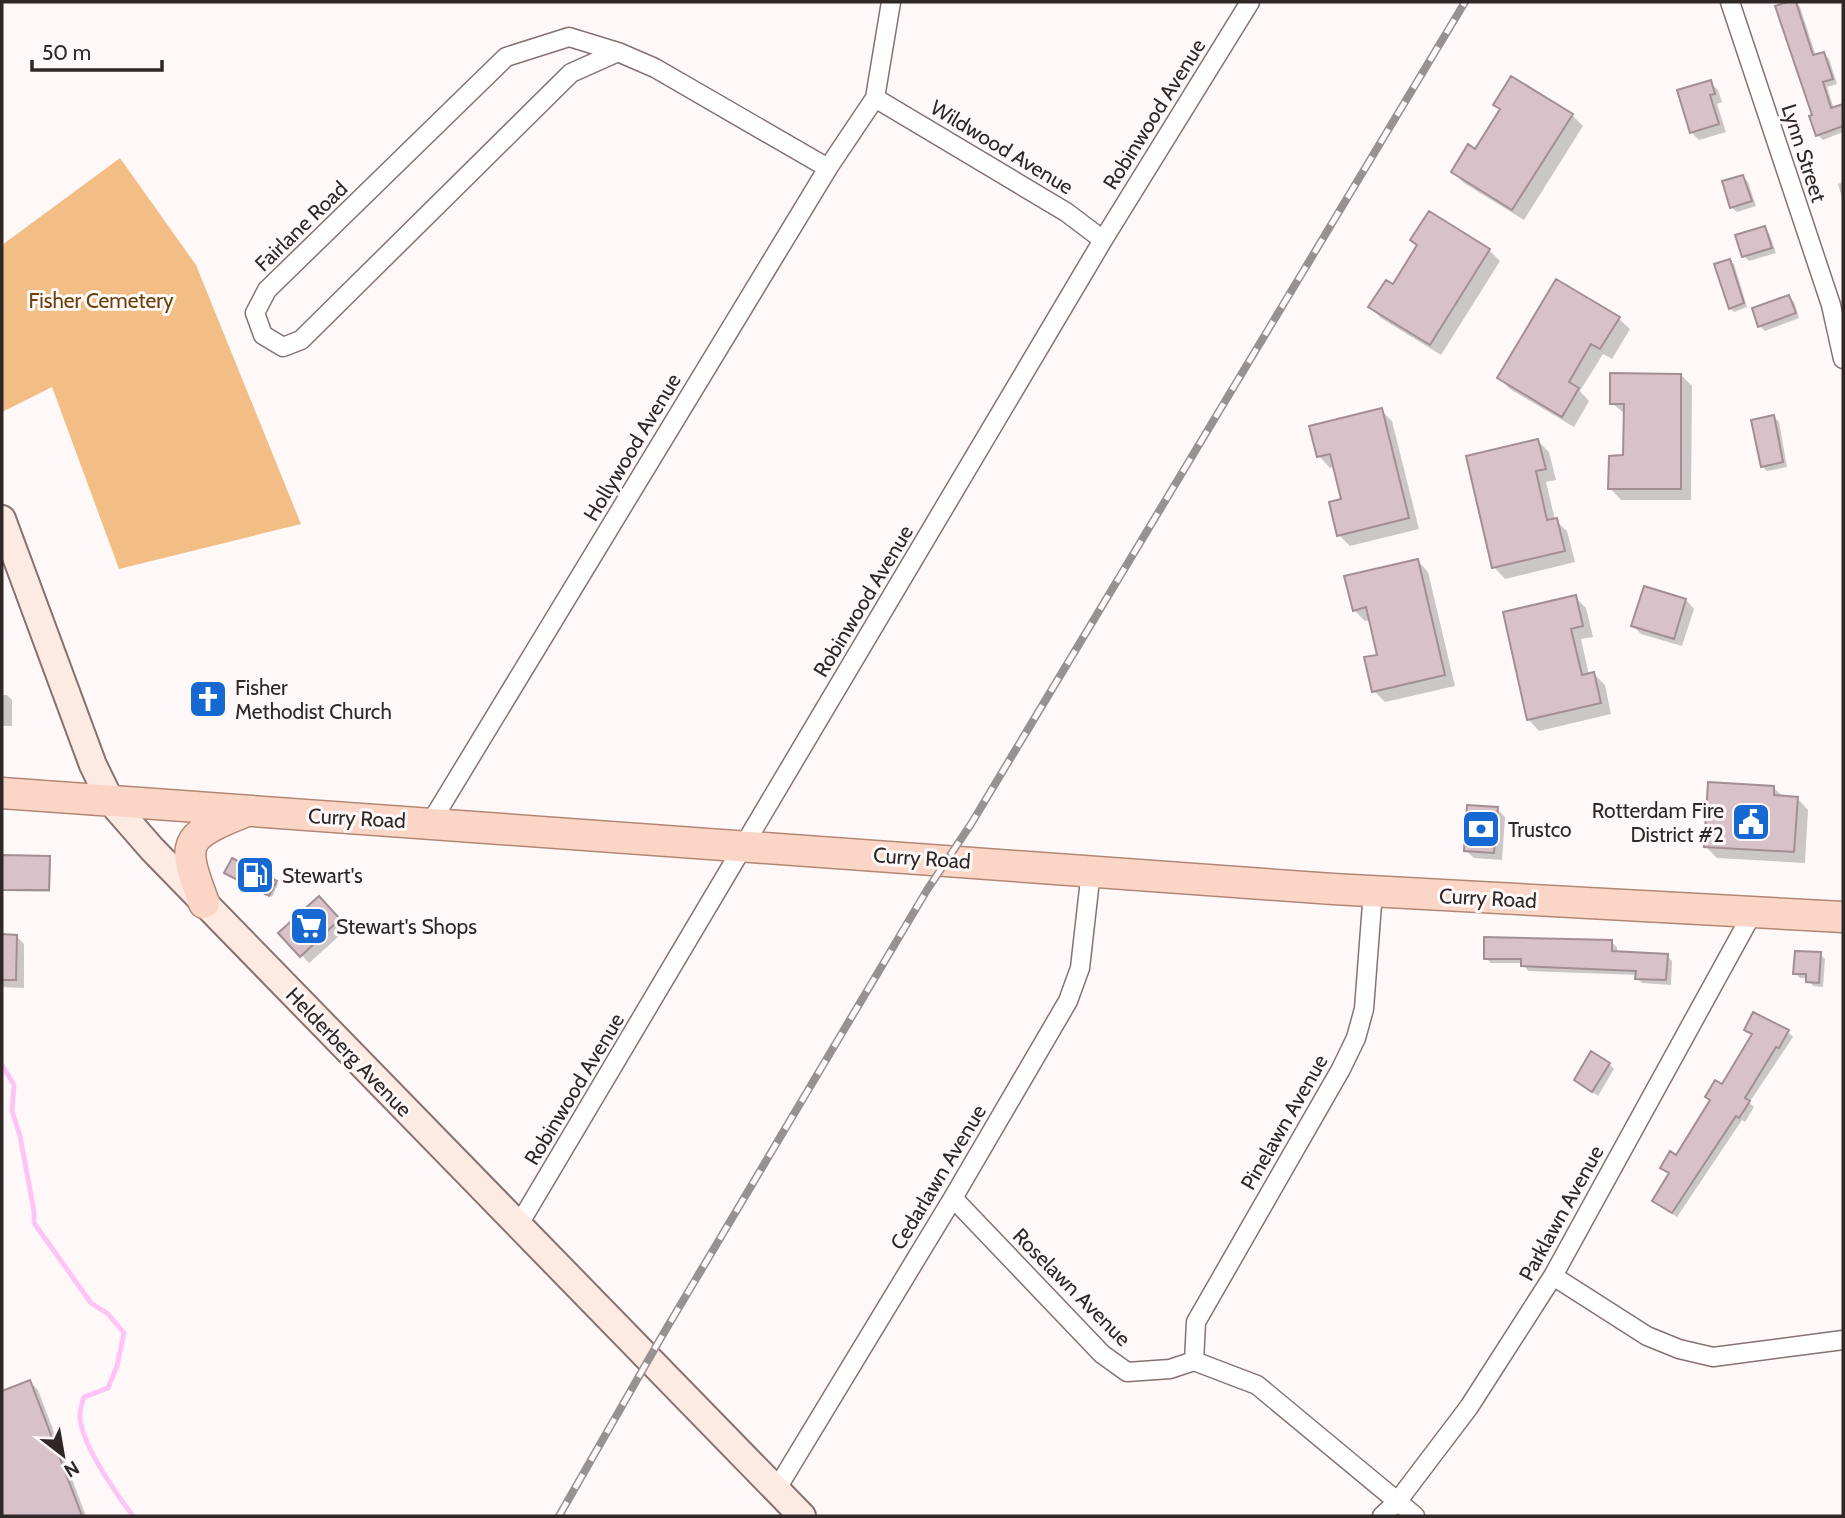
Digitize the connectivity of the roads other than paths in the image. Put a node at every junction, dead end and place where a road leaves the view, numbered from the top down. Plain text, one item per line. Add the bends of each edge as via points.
1 (891, 2) edge
2 (1250, 2) edge
3 (1730, 2) edge
4 (618, 52) junction
5 (875, 98) junction
6 (828, 169) junction
7 (1103, 240) junction
8 (1843, 359) edge
9 (2, 519) edge
10 (2, 793) edge
11 (111, 802) junction
12 (246, 812) junction
13 (431, 822) junction
14 (745, 847) junction
15 (1091, 871) junction
16 (1373, 891) junction
17 (204, 903) junction
18 (1752, 914) junction
19 (1843, 917) edge
20 (953, 1198) junction
21 (518, 1226) junction
22 (1553, 1276) junction
23 (1843, 1340) edge
24 (1194, 1362) junction
25 (776, 1490) junction
26 (1397, 1502) junction
27 (802, 1516) edge
28 (1382, 1516) edge
29 (1415, 1516) edge

1 - 5 street
2 - 7 street, Robinwood Avenue
3 - 8 street, Lynn Street via 1831,305
4 - 4 street, Fairlane Road via 569,37 506,57 267,290 255,313 263,335 283,347 301,340 570,73
4 - 6 street, Fairlane Road via 655,68
5 - 6 street, Hollywood Avenue
5 - 7 street, Wildwood Avenue via 1066,212
6 - 13 street, Hollywood Avenue
7 - 14 street, Robinwood Avenue
9 - 11 street, Helderberg Avenue
10 - 11 main road, Curry Road
11 - 12 main road, Curry Road
11 - 17 street, Helderberg Avenue
12 - 13 main road, Curry Road
12 - 17 main road via 210,826 191,846 189,863
13 - 14 main road, Curry Road
14 - 15 main road, Curry Road
14 - 21 street, Robinwood Avenue
15 - 16 main road, Curry Road
15 - 20 street, Cedarlawn Avenue via 1080,968 1068,1001
16 - 18 main road, Curry Road
16 - 24 street, Pinelawn Avenue via 1364,1009 1356,1038 1196,1322
17 - 21 street, Helderberg Avenue
18 - 19 main road, Curry Road
18 - 22 street, Parklawn Avenue
20 - 24 street, Roselawn Avenue via 1102,1354 1127,1372
20 - 25 street, Cedarlawn Avenue
21 - 25 street, Helderberg Avenue
22 - 23 street via 1647,1336 1713,1357
22 - 26 street, Parklawn Avenue via 1469,1407
24 - 26 street via 1258,1385
25 - 27 street, Helderberg Avenue
26 - 28 street, Parklawn Avenue
26 - 29 street

